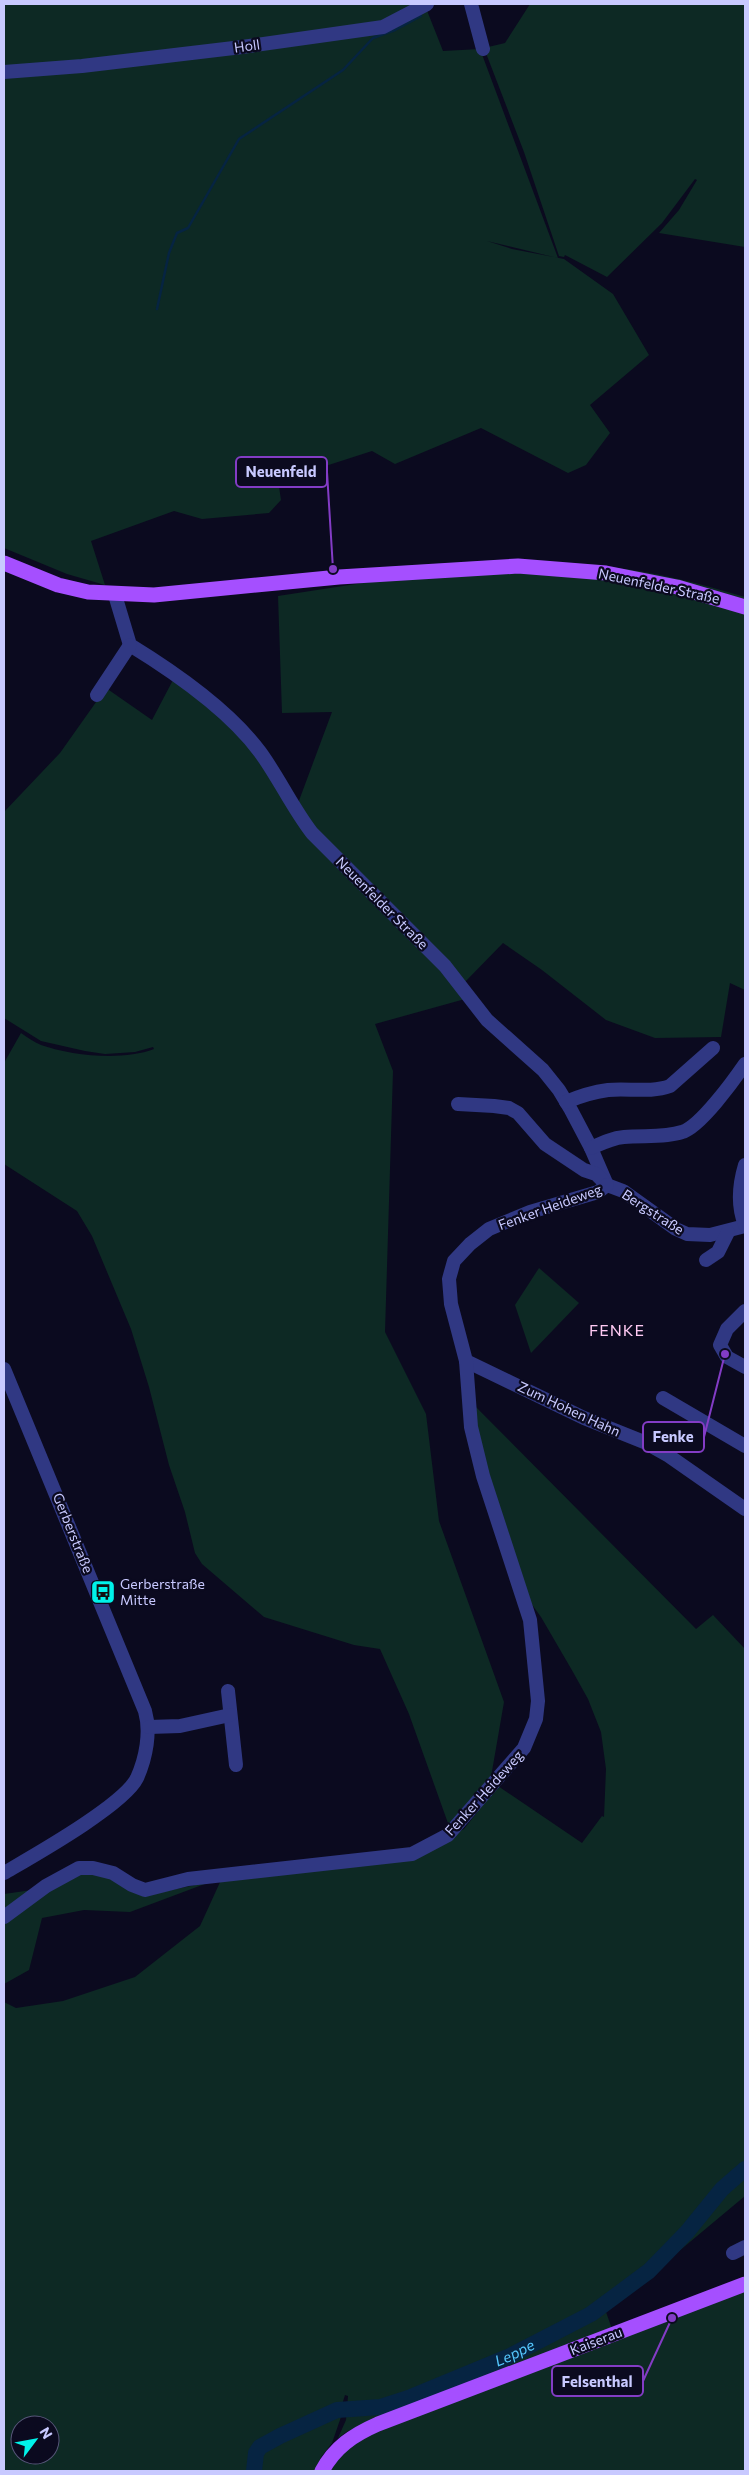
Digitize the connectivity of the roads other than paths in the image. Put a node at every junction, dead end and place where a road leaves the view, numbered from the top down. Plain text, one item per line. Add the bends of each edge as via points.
1 (428, 4) edge
2 (471, 4) edge
3 (482, 49) dead end
4 (4, 72) edge
5 (4, 563) edge
6 (115, 595) junction
7 (745, 607) edge
8 (130, 645) junction
9 (97, 695) dead end
10 (713, 1048) dead end
11 (745, 1064) edge
12 (566, 1102) junction
13 (458, 1104) dead end
14 (592, 1148) junction
15 (745, 1165) edge
16 (607, 1185) junction
17 (743, 1209) edge
18 (745, 1225) edge
19 (728, 1232) junction
20 (706, 1260) dead end
21 (745, 1311) edge
22 (466, 1361) junction
23 (745, 1367) edge
24 (4, 1369) edge
25 (663, 1398) dead end
26 (745, 1446) edge
27 (745, 1509) edge
28 (228, 1691) dead end
29 (230, 1716) junction
30 (149, 1727) junction
31 (236, 1765) dead end
32 (4, 1873) edge
33 (4, 1917) edge
34 (745, 2284) edge
35 (322, 2471) edge

1 - 4 street, Holl via 383,27 242,47
2 - 3 street
5 - 6 main road, Neuenfelder Straße via 58,585
6 - 7 main road, Neuenfelder Straße via 154,596 339,577 518,566 606,573
6 - 8 street
8 - 9 street
8 - 12 street, Neuenfelder Straße via 238,726 264,759 312,833 445,966 487,1020 543,1070
10 - 12 street via 670,1086 662,1089 609,1090
11 - 14 street via 715,1102 692,1127 683,1132 623,1137
12 - 14 street, Neuenfelder Straße
13 - 16 street, Bergstraße via 509,1108 518,1113 545,1144 584,1170 596,1174
14 - 16 street, Neuenfelder Straße
15 - 17 street via 739,1186
16 - 19 street, Bergstraße via 623,1191 687,1234 698,1236
16 - 22 street, Fenker Heideweg via 598,1192 530,1212 499,1225 470,1244 454,1261 449,1278 451,1304
17 - 18 street
18 - 19 street, Bergstraße
19 - 20 street via 718,1252
21 - 23 street via 727,1329 720,1345 727,1356
22 - 27 street, Zum Hohen Hahn via 584,1418 644,1442
22 - 33 street, Fenker Heideweg via 471,1427 483,1476 530,1620 538,1701 531,1736 524,1748 448,1835 412,1854 188,1879 146,1890 132,1886 113,1873 79,1868 46,1886
24 - 30 street, Gerberstraße via 142,1703
25 - 26 street
28 - 29 street
29 - 30 street via 180,1726
29 - 31 street
30 - 32 street via 136,1779 116,1802
34 - 35 main road, Kaiserau via 378,2424 343,2442

